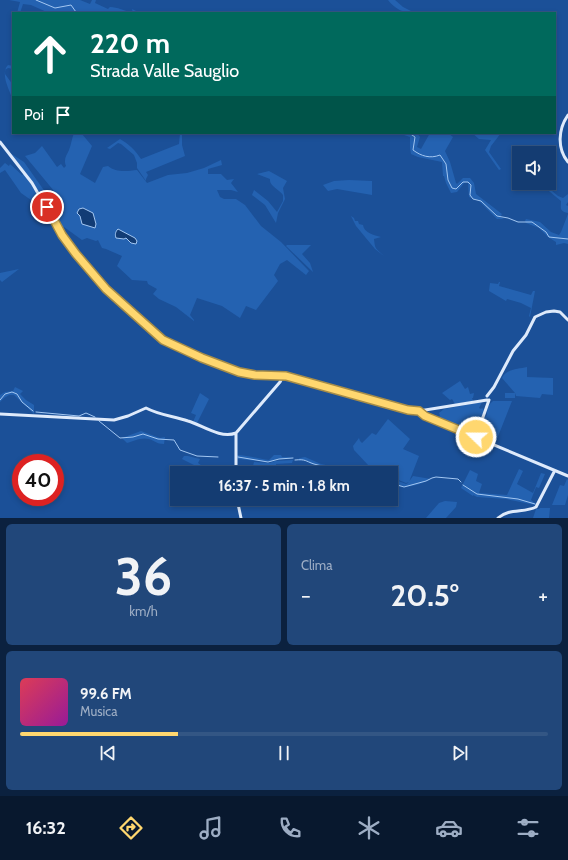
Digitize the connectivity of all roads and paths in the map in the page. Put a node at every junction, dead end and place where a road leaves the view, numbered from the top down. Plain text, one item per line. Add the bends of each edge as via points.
1 (568, 115) edge
2 (0, 142) edge
3 (568, 162) edge
4 (568, 320) edge
5 (282, 376) junction
6 (487, 399) junction
7 (419, 411) junction
8 (0, 414) edge
9 (236, 433) junction
10 (476, 437) junction
11 (236, 466) edge
12 (554, 472) junction
13 (568, 476) edge
14 (238, 506) edge
15 (241, 518) edge
16 (498, 518) edge

1 - 3 street via 560,138 562,153
2 - 5 street via 32,183 76,254 118,301 163,340 239,372
4 - 6 street via 560,312 546,312 537,316 513,351
5 - 7 street
5 - 9 street via 280,382
6 - 7 street
6 - 10 street
7 - 10 street via 425,416
8 - 9 street via 114,420 146,408 213,431
9 - 11 street
10 - 12 street
12 - 13 street
12 - 16 street via 536,507 508,512
14 - 15 street

